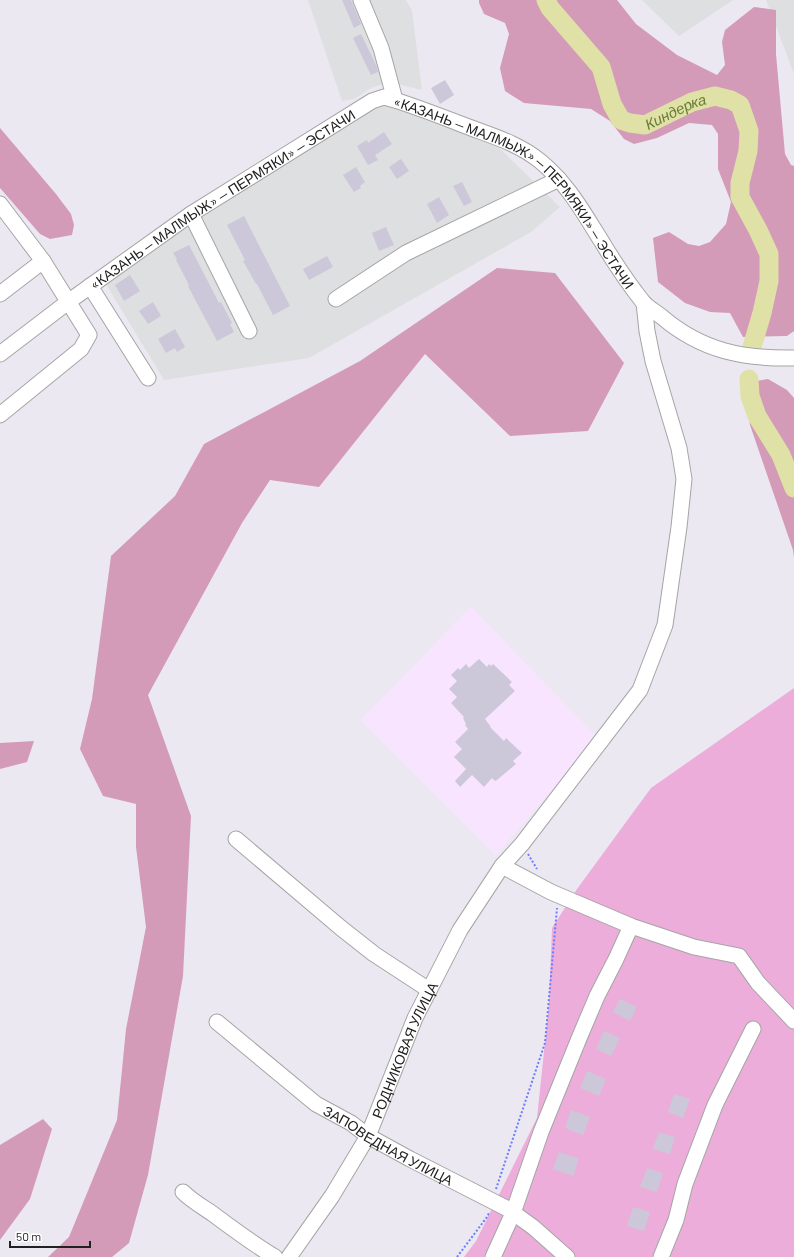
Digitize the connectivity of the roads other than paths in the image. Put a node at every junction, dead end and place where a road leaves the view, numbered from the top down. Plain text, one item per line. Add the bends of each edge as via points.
1 (361, 0) edge
2 (395, 100) junction
3 (559, 179) junction
4 (0, 204) edge
5 (191, 214) junction
6 (43, 261) junction
7 (90, 286) junction
8 (0, 294) edge
9 (336, 298) dead end
10 (68, 302) junction
11 (644, 303) junction
12 (249, 331) dead end
13 (0, 354) edge
14 (794, 358) edge
15 (148, 378) dead end
16 (0, 415) edge
17 (236, 839) dead end
18 (502, 866) junction
19 (631, 926) junction
20 (429, 990) junction
21 (217, 1022) dead end
22 (794, 1022) edge
23 (753, 1029) dead end
24 (368, 1136) junction
25 (183, 1192) dead end
26 (513, 1212) junction
27 (275, 1257) edge
28 (289, 1257) edge
29 (493, 1257) edge
30 (567, 1257) edge
31 (661, 1257) edge

1 - 2 street via 381,48
2 - 3 street, «КАЗАНЬ — МАЛМЫЖ» — ПЕРМЯКИ» — ЭСТАЧИ via 504,139 539,160
2 - 5 street, «КАЗАНЬ — МАЛМЫЖ» — ПЕРМЯКИ» — ЭСТАЧИ via 384,97 372,102
3 - 9 street via 406,253
3 - 11 street, «КАЗАНЬ — МАЛМЫЖ» — ПЕРМЯКИ» — ЭСТАЧИ
4 - 6 street
5 - 7 street, «КАЗАНЬ — МАЛМЫЖ» — ПЕРМЯКИ» — ЭСТАЧИ
5 - 12 street
6 - 8 street
6 - 10 street
7 - 10 street, «КАЗАНЬ — МАЛМЫЖ» — ПЕРМЯКИ» — ЭСТАЧИ
7 - 15 street
10 - 13 street, «КАЗАНЬ — МАЛМЫЖ» — ПЕРМЯКИ» — ЭСТАЧИ
10 - 16 street via 89,335 81,349
11 - 14 street, «КАЗАНЬ — МАЛМЫЖ» — ПЕРМЯКИ» — ЭСТАЧИ via 671,326 709,346 746,357
11 - 18 street, РОДНИКОВАЯ УЛИЦА via 652,361 679,448 684,480 665,625 640,690 522,844
17 - 20 street via 374,954
18 - 19 street via 550,892
18 - 20 street, РОДНИКОВАЯ УЛИЦА via 460,930
19 - 22 street via 694,947 739,956 758,984
19 - 26 street via 580,1036 541,1132
20 - 24 street, РОДНИКОВАЯ УЛИЦА via 415,1018
21 - 24 street, ЗАПОВЕДНАЯ УЛИЦА via 316,1104 351,1123
23 - 31 street via 715,1105
24 - 26 street, ЗАПОВЕДНАЯ УЛИЦА
24 - 28 street, РОДНИКОВАЯ УЛИЦА via 332,1196
25 - 27 street via 235,1232
26 - 29 street
26 - 30 street, ЗАПОВЕДНАЯ УЛИЦА

